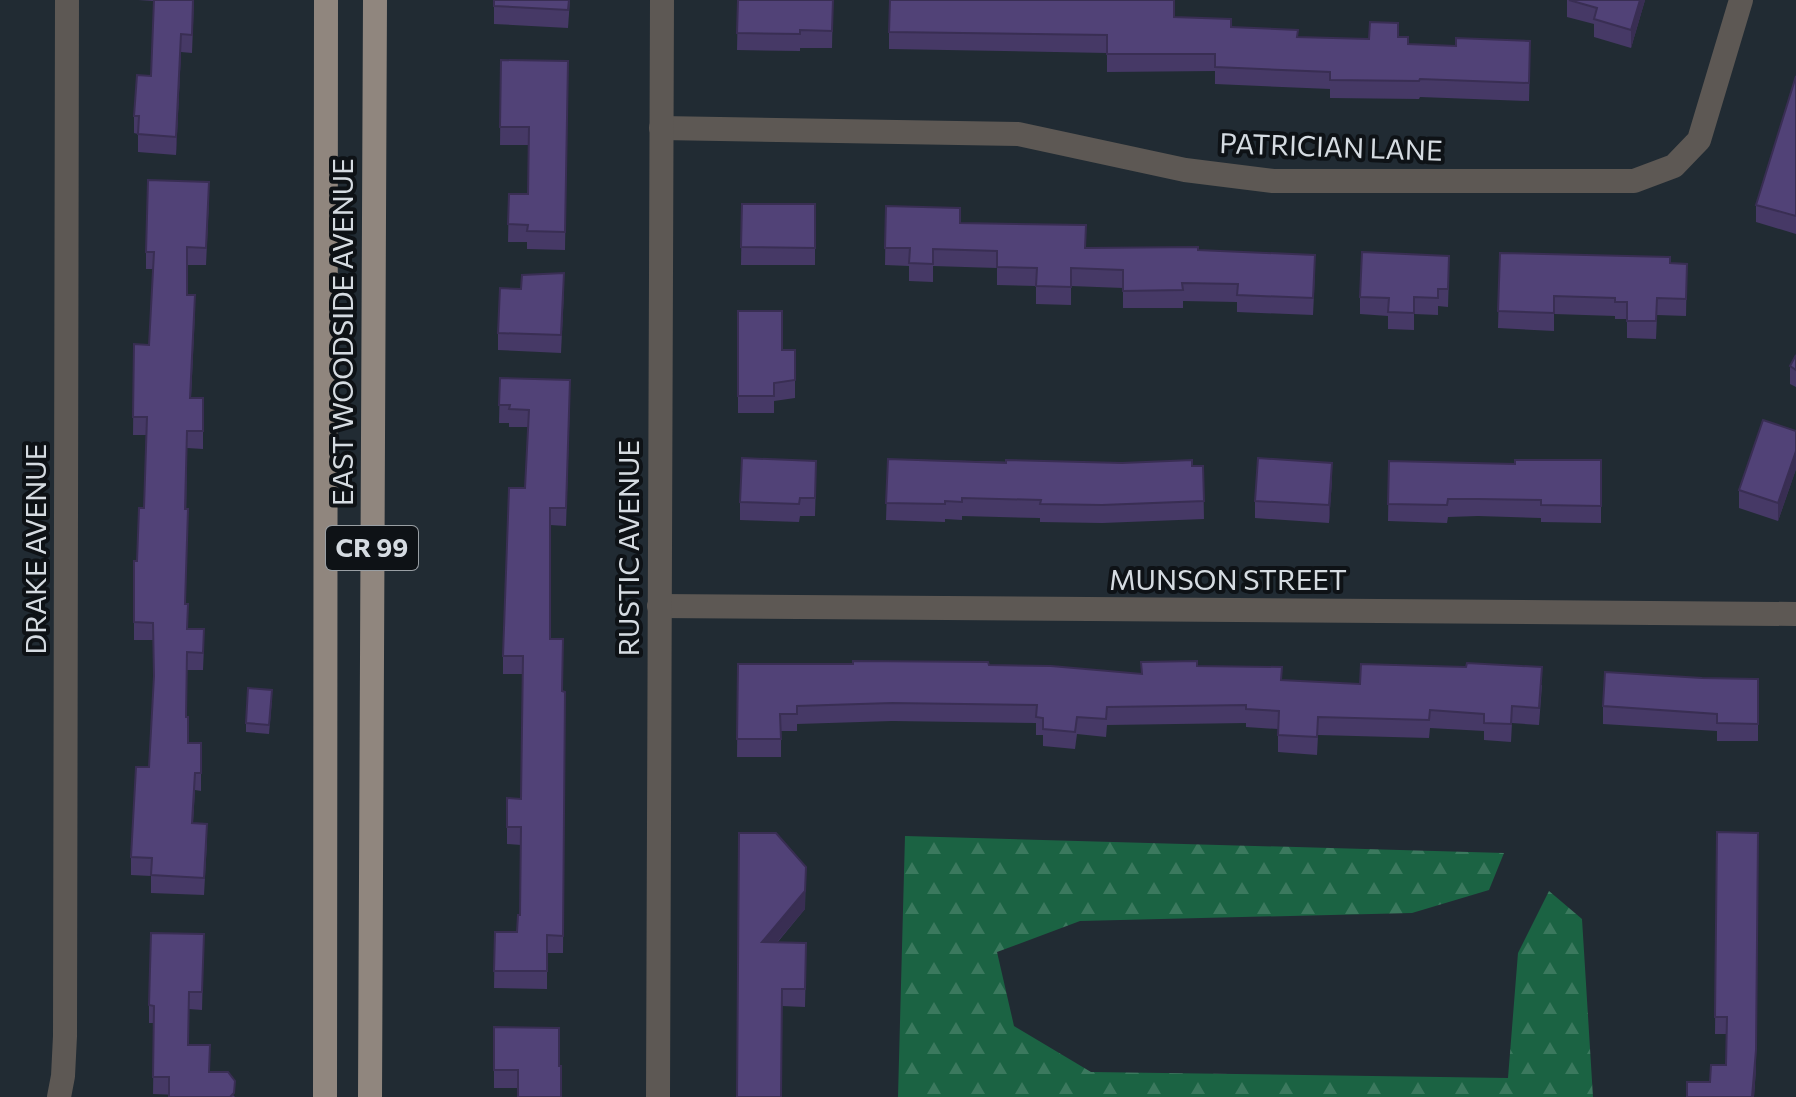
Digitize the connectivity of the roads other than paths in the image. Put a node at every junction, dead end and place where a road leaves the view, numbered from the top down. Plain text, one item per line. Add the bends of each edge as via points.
1 (67, 0) edge
2 (326, 0) edge
3 (375, 0) edge
4 (662, 0) edge
5 (1741, 0) edge
6 (661, 128) junction
7 (659, 606) junction
8 (1796, 614) edge
9 (59, 1097) edge
10 (325, 1097) edge
11 (370, 1097) edge
12 (658, 1097) edge

1 - 9 street, DRAKE AVENUE via 65,1036
2 - 10 main road, EAST WOODSIDE AVENUE / CR 99
3 - 11 main road, EAST WOODSIDE AVENUE / CR 99
4 - 6 street, RUSTIC AVENUE
5 - 6 street, PATRICIAN LANE via 1699,140 1674,166 1634,181 1273,181 1185,170 1018,134
6 - 7 street, RUSTIC AVENUE
7 - 8 street, MUNSON STREET
7 - 12 street, RUSTIC AVENUE

